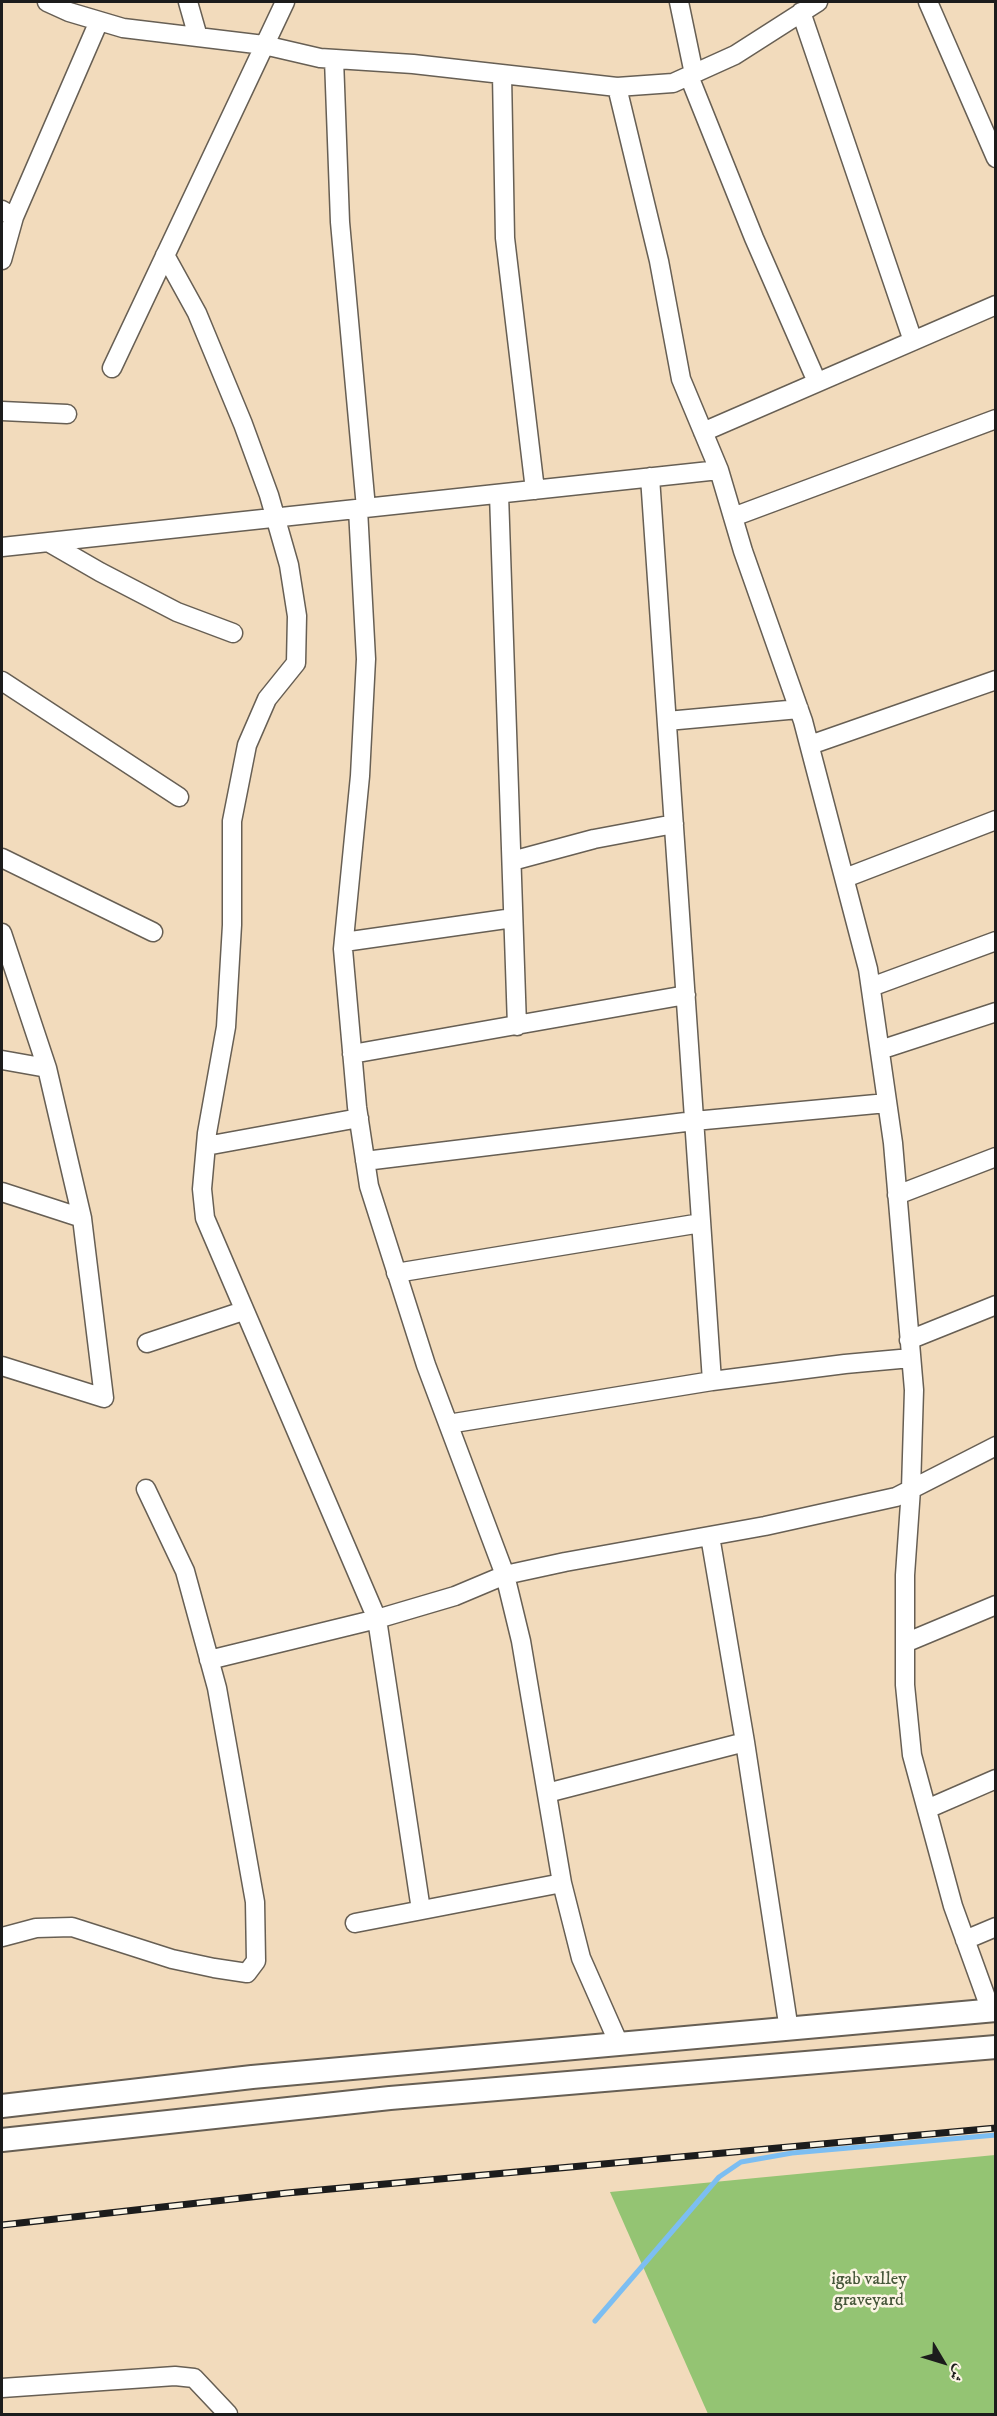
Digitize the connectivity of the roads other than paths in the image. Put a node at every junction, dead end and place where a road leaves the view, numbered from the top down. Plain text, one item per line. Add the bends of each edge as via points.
1 (47, 2) edge
2 (188, 2) edge
3 (285, 2) edge
4 (679, 2) edge
5 (818, 2) edge
6 (928, 2) edge
7 (795, 10) edge
8 (99, 21) junction
9 (198, 38) junction
10 (264, 45) junction
11 (334, 59) junction
12 (502, 74) junction
13 (691, 75) junction
14 (617, 87) junction
15 (996, 158) edge
16 (8, 214) edge
17 (165, 255) junction
18 (2, 260) edge
19 (996, 305) edge
20 (913, 341) junction
21 (112, 368) dead end
22 (817, 382) junction
23 (2, 411) edge
24 (67, 414) dead end
25 (996, 419) edge
26 (703, 432) junction
27 (719, 470) junction
28 (650, 477) junction
29 (535, 490) junction
30 (499, 494) junction
31 (362, 508) junction
32 (733, 517) junction
33 (274, 518) junction
34 (48, 542) junction
35 (2, 547) edge
36 (233, 633) dead end
37 (996, 680) edge
38 (2, 681) edge
39 (799, 709) junction
40 (667, 720) junction
41 (810, 745) junction
42 (179, 797) dead end
43 (996, 820) edge
44 (674, 825) junction
45 (2, 858) edge
46 (512, 861) junction
47 (845, 878) junction
48 (513, 918) junction
49 (153, 932) dead end
50 (2, 933) edge
51 (996, 941) edge
52 (344, 942) junction
53 (871, 987) junction
54 (686, 995) junction
55 (996, 1012) edge
56 (517, 1026) junction
57 (880, 1050) junction
58 (352, 1054) junction
59 (2, 1060) edge
60 (47, 1068) junction
61 (887, 1103) junction
62 (359, 1118) junction
63 (694, 1121) junction
64 (206, 1146) junction
65 (996, 1157) edge
66 (365, 1161) junction
67 (2, 1192) edge
68 (897, 1195) junction
69 (82, 1218) junction
70 (701, 1223) junction
71 (396, 1273) junction
72 (996, 1305) edge
73 (243, 1311) junction
74 (909, 1340) junction
75 (147, 1343) dead end
76 (911, 1358) junction
77 (2, 1366) edge
78 (712, 1381) junction
79 (448, 1424) junction
80 (996, 1446) edge
81 (146, 1489) dead end
82 (911, 1489) junction
83 (710, 1536) junction
84 (505, 1575) junction
85 (996, 1605) edge
86 (377, 1619) junction
87 (905, 1643) junction
88 (209, 1660) junction
89 (745, 1742) junction
90 (996, 1779) edge
91 (547, 1793) junction
92 (927, 1809) junction
93 (562, 1883) junction
94 (421, 1911) junction
95 (355, 1923) dead end
96 (996, 1927) edge
97 (2, 1937) edge
98 (965, 1940) junction
99 (994, 2010) edge
100 (789, 2030) junction
101 (619, 2044) junction
102 (996, 2047) edge
103 (2, 2106) edge
104 (2, 2140) edge
105 (2, 2388) edge
106 (228, 2415) edge

1 - 8 street
2 - 9 street
3 - 10 street
4 - 13 street
5 - 7 street
6 - 15 street
7 - 13 street via 735,55
7 - 20 street
8 - 9 street
8 - 16 street
9 - 10 street
10 - 11 street
10 - 17 street
11 - 12 street
11 - 31 street via 340,222
12 - 14 street
12 - 29 street via 505,238
13 - 14 street via 673,83
13 - 22 street via 754,238
14 - 26 street via 659,261 681,379
16 - 18 street
17 - 21 street
17 - 33 street via 197,313 239,412
19 - 20 street
20 - 22 street
22 - 26 street
23 - 24 street
25 - 32 street
26 - 27 street
27 - 28 street
27 - 32 street
28 - 29 street
28 - 40 street
29 - 30 street
30 - 31 street
30 - 46 street
31 - 33 street
31 - 52 street via 366,659 360,776
32 - 39 street
33 - 34 street
33 - 64 street via 290,565 297,616 296,663 267,699 247,745 232,821 232,925 226,1027
34 - 35 street
34 - 36 street via 177,612
37 - 41 street
38 - 42 street
39 - 40 street
39 - 41 street
40 - 44 street
41 - 47 street
43 - 47 street
44 - 46 street via 594,838
44 - 54 street
45 - 49 street
46 - 48 street
47 - 53 street
48 - 52 street
48 - 56 street
50 - 60 street
51 - 53 street
52 - 58 street
53 - 57 street
54 - 56 street
54 - 63 street
55 - 57 street
56 - 58 street
57 - 61 street
58 - 62 street
59 - 60 street
60 - 69 street
61 - 63 street
61 - 68 street
62 - 64 street
62 - 66 street
63 - 66 street
63 - 70 street
64 - 73 street via 202,1189 205,1218
65 - 68 street
66 - 71 street
67 - 69 street
68 - 74 street
69 - 77 street via 104,1398
70 - 71 street
70 - 78 street
71 - 79 street
72 - 74 street
73 - 75 street
73 - 86 street
74 - 76 street
76 - 78 street
76 - 82 street
78 - 79 street
79 - 84 street
80 - 82 street
81 - 88 street via 186,1571
82 - 83 street via 896,1497
82 - 87 street via 904,1575
83 - 84 street
83 - 89 street
84 - 86 street via 454,1596
84 - 91 street via 522,1641
85 - 87 street
86 - 88 street
86 - 94 street
87 - 92 street via 912,1755
88 - 97 street via 255,1902 256,1961 247,1973 214,1968 172,1959 72,1927 36,1928
89 - 91 street
89 - 100 street
90 - 92 street
91 - 93 street
92 - 98 street
93 - 94 street
93 - 101 street via 581,1958
94 - 95 street
96 - 98 street
98 - 99 street
99 - 100 main road
100 - 101 main road
101 - 103 main road via 252,2077
102 - 104 main road via 390,2098
105 - 106 street via 194,2378

